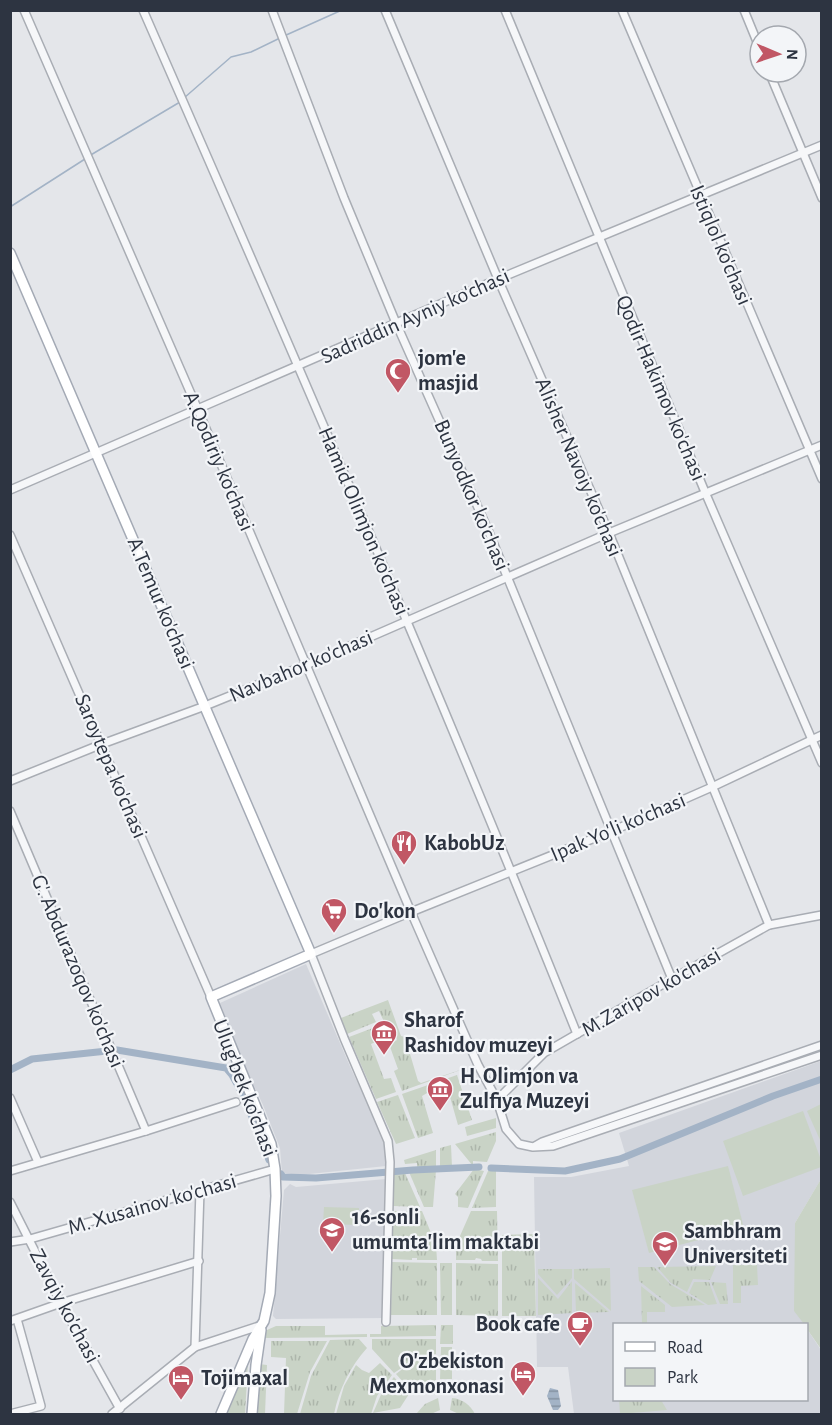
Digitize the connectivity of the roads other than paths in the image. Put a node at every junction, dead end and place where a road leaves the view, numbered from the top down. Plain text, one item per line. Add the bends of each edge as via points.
1 (24, 10) edge
2 (143, 10) edge
3 (272, 10) edge
4 (385, 10) edge
5 (505, 10) edge
6 (622, 10) edge
7 (744, 10) edge
8 (750, 24) edge
9 (774, 84) edge
10 (822, 145) edge
11 (803, 153) junction
12 (700, 195) junction
13 (822, 198) edge
14 (598, 238) junction
15 (10, 253) edge
16 (498, 279) junction
17 (396, 323) junction
18 (300, 366) junction
19 (198, 410) junction
20 (822, 445) edge
21 (810, 450) junction
22 (97, 452) junction
23 (822, 479) edge
24 (10, 490) edge
25 (705, 492) junction
26 (609, 533) junction
27 (10, 535) edge
28 (507, 576) junction
29 (406, 620) junction
30 (306, 666) junction
31 (205, 706) junction
32 (822, 735) edge
33 (812, 739) junction
34 (102, 744) junction
35 (822, 763) edge
36 (10, 781) edge
37 (712, 787) junction
38 (10, 811) edge
39 (612, 831) junction
40 (511, 870) junction
41 (411, 912) junction
42 (822, 915) edge
43 (769, 925) junction
44 (311, 954) junction
45 (672, 980) junction
46 (211, 998) junction
47 (577, 1034) junction
48 (822, 1045) edge
49 (822, 1055) edge
50 (10, 1098) edge
51 (497, 1100) junction
52 (236, 1102) dead end
53 (146, 1131) junction
54 (533, 1147) junction
55 (38, 1162) junction
56 (10, 1170) edge
57 (275, 1170) junction
58 (200, 1190) junction
59 (10, 1202) edge
60 (30, 1239) junction
61 (10, 1242) edge
62 (199, 1261) junction
63 (61, 1303) junction
64 (14, 1320) edge
65 (386, 1322) dead end
66 (262, 1325) junction
67 (195, 1347) junction
68 (120, 1409) junction
69 (10, 1414) edge
70 (112, 1414) edge
71 (220, 1414) edge
72 (252, 1414) edge

1 - 19 street, A.Qodiriy ko'chasi
2 - 18 street, Hamid Olimjon ko'chasi
3 - 17 street, Bunyodkor ko'chasi
4 - 16 street, Alisher Navoiy ko'chasi
5 - 14 street, Qodir Hakimov ko'chasi
6 - 12 street, Istiqlol ko'chasi
7 - 8 street
9 - 11 street
10 - 11 street, Sadriddin Ayniy ko'chasi
11 - 12 street, Sadriddin Ayniy ko'chasi
11 - 13 street
12 - 14 street, Sadriddin Ayniy ko'chasi
12 - 21 street, Istiqlol ko'chasi
14 - 16 street, Sadriddin Ayniy ko'chasi
14 - 25 street, Qodir Hakimov ko'chasi
15 - 22 main road, A.Temur ko'chasi
16 - 17 street, Sadriddin Ayniy ko'chasi
16 - 26 street, Alisher Navoiy ko'chasi
17 - 18 street, Sadriddin Ayniy ko'chasi
17 - 28 street, Bunyodkor ko'chasi
18 - 19 street, Sadriddin Ayniy ko'chasi
18 - 29 street, Hamid Olimjon ko'chasi
19 - 22 street, Sadriddin Ayniy ko'chasi
19 - 30 street, A.Qodiriy ko'chasi
20 - 21 street, Navbahor ko'chasi
21 - 23 street, Istiqlol ko'chasi
21 - 25 street, Navbahor ko'chasi
22 - 24 street, Sadriddin Ayniy ko'chasi
22 - 31 main road, A.Temur ko'chasi
25 - 26 street, Navbahor ko'chasi
25 - 33 street, Qodir Hakimov ko'chasi
26 - 28 street, Navbahor ko'chasi
26 - 37 street, Alisher Navoiy ko'chasi
27 - 34 street, Saroytepa ko'chasi
28 - 29 street, Navbahor ko'chasi
28 - 39 street, Bunyodkor ko'chasi
29 - 30 street, Navbahor ko'chasi
29 - 40 street, Hamid Olimjon ko'chasi
30 - 31 street, Navbahor ko'chasi
30 - 41 street, A.Qodiriy ko'chasi
31 - 34 street, Navbahor ko'chasi
31 - 44 main road, A.Temur ko'chasi
32 - 33 street, Ipak Yo'li ko'chasi
33 - 35 street, Qodir Hakimov ko'chasi
33 - 37 street, Ipak Yo'li ko'chasi
34 - 36 street, Navbahor ko'chasi
34 - 46 street, Saroytepa ko'chasi
37 - 39 street, Ipak Yo'li ko'chasi
37 - 43 street, Alisher Navoiy ko'chasi
38 - 53 street, G'. Abdurazoqov ko'chasi
39 - 40 street, Ipak Yo'li ko'chasi
39 - 45 street, Bunyodkor ko'chasi
40 - 41 street, Ipak Yo'li ko'chasi
40 - 47 street, Hamid Olimjon ko'chasi
41 - 44 street, Ipak Yo'li ko'chasi
41 - 51 street, A.Qodiriy ko'chasi
42 - 43 street, M.Zaripov ko'chasi
43 - 45 street, M.Zaripov ko'chasi
44 - 46 main road
44 - 65 street via 388,1141
45 - 47 street, M.Zaripov ko'chasi
46 - 57 main road, Ulug'bek ko'chasi via 271,1144
47 - 51 street, M.Zaripov ko'chasi via 544,1053
48 - 54 street
49 - 54 street via 553,1146
50 - 55 street
51 - 54 street, A.Qodiriy ko'chasi via 506,1129 519,1144
52 - 53 street
53 - 55 street
55 - 56 street
57 - 58 street, M. Xusainov ko'chasi
57 - 66 main road, Ulug'bek ko'chasi via 270,1293
58 - 60 street, M. Xusainov ko'chasi
58 - 62 street
59 - 60 street, Zavqiy ko'chasi
60 - 61 street, M. Xusainov ko'chasi
60 - 63 street, Zavqiy ko'chasi
62 - 63 street
62 - 67 street
63 - 64 street
63 - 68 street, Zavqiy ko'chasi
64 - 69 street via 41,1406
66 - 67 street
66 - 71 main road
66 - 72 main road
67 - 68 street
68 - 70 street

